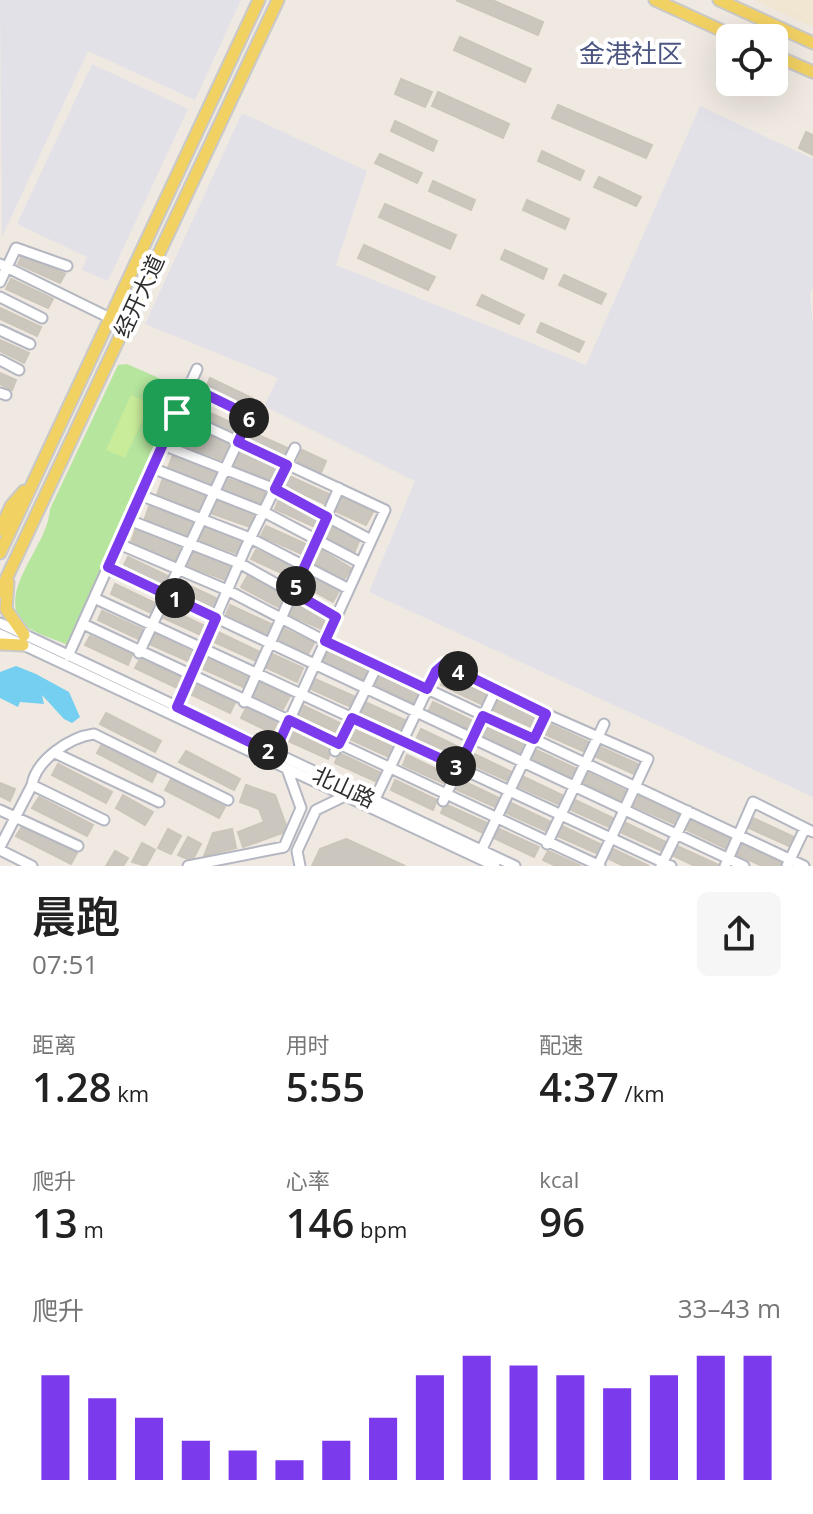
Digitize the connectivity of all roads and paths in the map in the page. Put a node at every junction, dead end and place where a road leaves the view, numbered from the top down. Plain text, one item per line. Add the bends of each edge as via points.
1 (259, 0) edge
2 (278, 0) edge
3 (655, 0) edge
4 (719, 0) edge
5 (716, 28) edge
6 (813, 43) edge
7 (788, 61) edge
8 (813, 72) edge
9 (4, 266) edge
10 (67, 266) dead end
11 (0, 282) edge
12 (0, 297) edge
13 (42, 318) dead end
14 (110, 318) junction
15 (0, 330) edge
16 (30, 344) dead end
17 (0, 360) edge
18 (197, 369) dead end
19 (19, 370) dead end
20 (189, 386) junction
21 (177, 413) junction
22 (238, 442) junction
23 (163, 445) junction
24 (295, 448) dead end
25 (287, 465) junction
26 (152, 468) junction
27 (225, 469) junction
28 (35, 478) junction
29 (339, 488) junction
30 (275, 489) junction
31 (214, 492) junction
32 (140, 495) junction
33 (264, 512) junction
34 (327, 517) junction
35 (202, 519) junction
36 (129, 520) junction
37 (0, 530) edge
38 (250, 538) junction
39 (316, 539) junction
40 (371, 540) junction
41 (190, 543) junction
42 (119, 544) junction
43 (0, 553) edge
44 (239, 563) junction
45 (361, 563) junction
46 (305, 566) junction
47 (108, 567) junction
48 (10, 570) junction
49 (178, 570) junction
50 (349, 589) junction
51 (227, 590) junction
52 (0, 592) edge
53 (293, 592) junction
54 (167, 594) junction
55 (94, 598) junction
56 (336, 617) junction
57 (216, 618) junction
58 (281, 619) junction
59 (0, 623) edge
60 (83, 624) junction
61 (152, 625) junction
62 (0, 634) edge
63 (24, 640) junction
64 (325, 641) junction
65 (270, 643) junction
66 (0, 644) edge
67 (202, 648) junction
68 (139, 653) junction
69 (68, 656) junction
70 (315, 664) junction
71 (377, 666) junction
72 (191, 674) junction
73 (257, 674) junction
74 (366, 688) junction
75 (427, 689) junction
76 (496, 689) junction
77 (301, 694) junction
78 (244, 702) junction
79 (177, 707) junction
80 (416, 712) junction
81 (546, 714) junction
82 (483, 716) junction
83 (352, 718) junction
84 (289, 720) junction
85 (604, 724) dead end
86 (598, 737) junction
87 (473, 738) junction
88 (534, 739) junction
89 (403, 741) junction
90 (337, 748) junction
91 (55, 753) junction
92 (274, 754) junction
93 (523, 762) junction
94 (585, 763) junction
95 (459, 767) junction
96 (390, 768) junction
97 (287, 769) junction
98 (32, 785) junction
99 (574, 786) junction
100 (635, 787) junction
101 (510, 791) junction
102 (345, 796) junction
103 (444, 797) junction
104 (228, 800) dead end
105 (374, 801) junction
106 (159, 802) dead end
107 (0, 810) edge
108 (624, 810) junction
109 (688, 811) junction
110 (561, 815) junction
111 (16, 817) junction
112 (497, 818) junction
113 (104, 820) dead end
114 (809, 830) edge
115 (677, 834) junction
116 (738, 835) junction
117 (611, 838) junction
118 (547, 844) junction
119 (78, 846) dead end
120 (0, 849) edge
121 (481, 851) junction
122 (726, 862) edge
123 (788, 863) edge
124 (665, 865) edge
125 (32, 866) edge
126 (188, 866) edge
127 (300, 866) edge
128 (495, 866) edge
129 (515, 866) edge
130 (599, 866) edge
131 (744, 866) edge
132 (804, 866) edge

1 - 14 main road, 经开大道
2 - 48 main road, 经开大道
3 - 5 main road
4 - 6 main road
7 - 8 main road
9 - 10 street via 16,248
9 - 11 street
9 - 14 street
12 - 13 street
14 - 28 main road, 经开大道
15 - 16 street
17 - 19 street
18 - 20 street
20 - 21 street
20 - 22 street via 250,416
21 - 22 street
21 - 23 street
22 - 25 street
22 - 27 street
23 - 26 street
23 - 27 street
24 - 25 street
25 - 29 street
25 - 30 street
26 - 31 street
26 - 32 street
27 - 30 street
27 - 31 street
28 - 37 main road via 11,506
28 - 43 main road, 经开大道
29 - 34 street
29 - 40 street via 385,510
30 - 33 street
30 - 34 street
31 - 33 street
31 - 35 street
32 - 35 street
32 - 36 street
33 - 38 street
33 - 39 street
34 - 39 street
34 - 40 street
35 - 38 street
35 - 41 street
36 - 41 street
36 - 42 street
38 - 44 street
38 - 46 street
39 - 45 street
39 - 46 street
40 - 45 street
41 - 44 street
41 - 49 street
42 - 47 street
42 - 49 street
44 - 51 street
44 - 53 street
45 - 50 street
46 - 50 street
46 - 53 street
47 - 54 street
47 - 55 street
48 - 52 main road, 经开大道
48 - 63 main road via 6,609
49 - 51 street
49 - 54 street
50 - 56 street
51 - 57 street
51 - 58 street
53 - 56 street
53 - 58 street
54 - 57 street
54 - 61 street
55 - 60 street
55 - 61 street
56 - 64 street
57 - 65 street
57 - 67 street
58 - 64 street
58 - 65 street
59 - 63 street, 北山路
60 - 68 street
60 - 69 street
61 - 67 street
61 - 68 street
62 - 63 street, 北山路
63 - 66 main road
63 - 69 street, 北山路
63 - 97 street, 北山路
64 - 70 street
64 - 71 street
65 - 70 street
65 - 73 street
67 - 72 street
67 - 73 street
68 - 72 street
69 - 79 street, 北山路
70 - 74 street
70 - 77 street
71 - 74 street
71 - 75 street
72 - 78 street
72 - 79 street
73 - 77 street
73 - 78 street
74 - 80 street
74 - 83 street
75 - 76 street via 444,664
75 - 80 street
75 - 82 street
76 - 81 street
76 - 82 street
77 - 83 street
77 - 84 street
78 - 84 street
79 - 92 street, 北山路
80 - 87 street
80 - 89 street
81 - 86 street
81 - 88 street
82 - 87 street
82 - 88 street
83 - 89 street
83 - 90 street
84 - 90 street
84 - 92 street
85 - 86 street
86 - 94 street
86 - 100 street via 648,759
87 - 93 street
87 - 95 street
88 - 93 street
88 - 94 street
89 - 95 street
89 - 96 street
90 - 96 street
91 - 98 street via 34,775
91 - 104 street via 64,743 94,734
91 - 106 street
92 - 105 street, 北山路
93 - 99 street
93 - 101 street
94 - 99 street
94 - 100 street
95 - 101 street
95 - 103 street
96 - 103 street
96 - 105 street
97 - 102 street, 北山路
97 - 126 street via 301,808 284,847
98 - 111 street
98 - 113 street
99 - 108 street
99 - 110 street
100 - 108 street
100 - 109 street
101 - 110 street
101 - 112 street
102 - 127 street via 316,810 297,851
102 - 128 street, 北山路
103 - 112 street
105 - 121 street, 北山路
107 - 111 street
108 - 115 street
108 - 117 street
109 - 115 street
109 - 116 street
110 - 117 street
110 - 118 street
111 - 119 street
111 - 120 street
112 - 118 street
112 - 121 street
114 - 116 street via 753,802
114 - 123 street
115 - 122 street
115 - 124 street
116 - 122 street
116 - 123 street
117 - 124 street
117 - 130 street
118 - 130 street
120 - 125 street
121 - 129 street, 北山路
122 - 131 street
123 - 132 street

